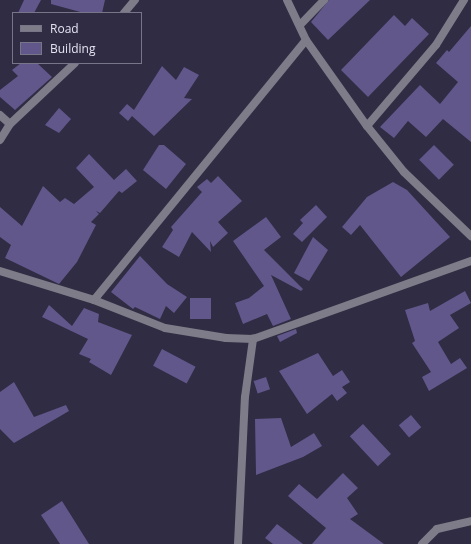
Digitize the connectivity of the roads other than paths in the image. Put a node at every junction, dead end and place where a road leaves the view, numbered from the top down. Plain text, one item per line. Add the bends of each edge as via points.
1 (135, 0) edge
2 (287, 0) edge
3 (324, 0) edge
4 (464, 0) edge
5 (125, 12) edge
6 (300, 25) junction
7 (306, 40) junction
8 (74, 64) edge
9 (0, 115) edge
10 (10, 124) junction
11 (368, 126) junction
12 (0, 140) edge
13 (471, 236) edge
14 (471, 261) edge
15 (0, 271) edge
16 (94, 300) junction
17 (253, 340) junction
18 (471, 521) edge
19 (238, 544) edge
20 (422, 544) edge

1 - 5 street
2 - 6 street
3 - 6 street
4 - 11 street via 436,45
6 - 7 street
7 - 11 street
7 - 16 street
8 - 10 street
9 - 10 street
10 - 12 street
11 - 13 street via 404,172
14 - 17 street
15 - 16 street
16 - 17 street via 165,328
17 - 19 street via 245,397
18 - 20 street via 437,530

